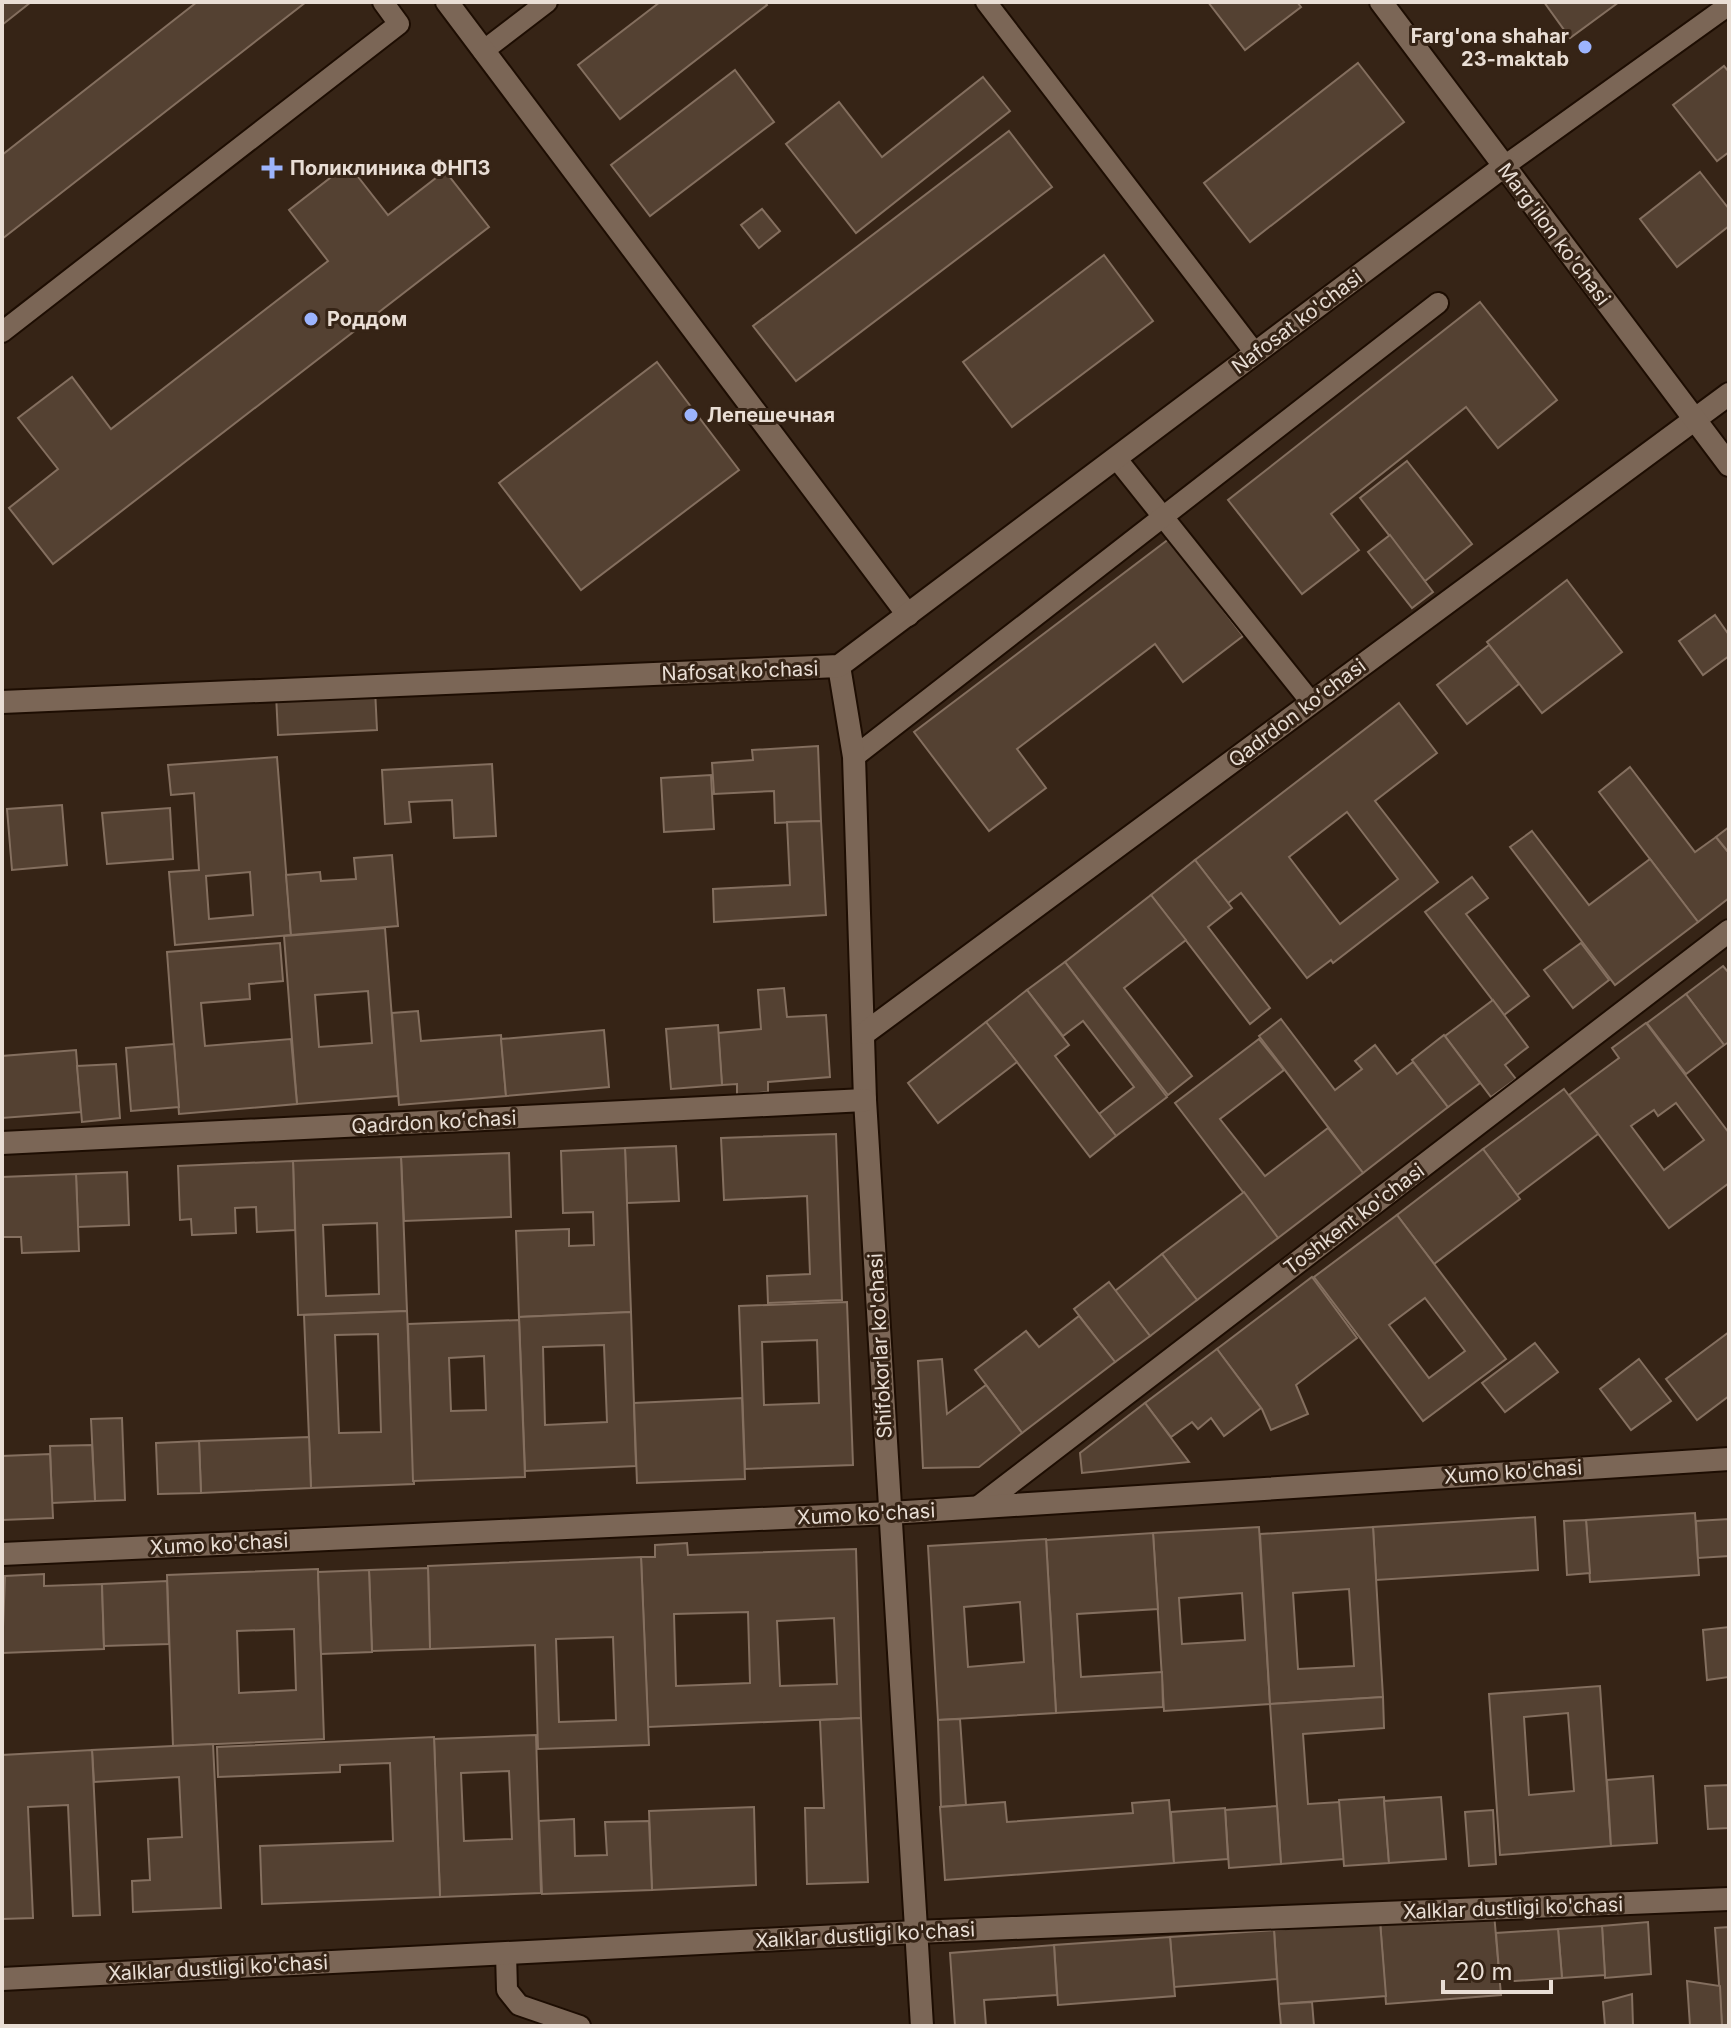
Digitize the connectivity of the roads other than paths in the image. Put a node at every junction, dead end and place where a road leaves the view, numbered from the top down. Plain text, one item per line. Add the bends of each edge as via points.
1 (383, 2) edge
2 (447, 2) edge
3 (547, 2) edge
4 (986, 2) edge
5 (1381, 2) edge
6 (1729, 5) edge
7 (483, 51) junction
8 (1503, 167) junction
9 (1438, 303) dead end
10 (2, 332) edge
11 (1255, 353) junction
12 (1729, 394) edge
13 (1694, 419) junction
14 (1116, 458) junction
15 (1729, 465) edge
16 (1162, 518) junction
17 (908, 615) junction
18 (839, 666) junction
19 (2, 702) edge
20 (1311, 702) junction
21 (854, 757) junction
22 (1729, 931) edge
23 (865, 1033) junction
24 (865, 1100) junction
25 (2, 1143) edge
26 (1729, 1459) edge
27 (980, 1506) junction
28 (890, 1513) junction
29 (2, 1554) edge
30 (1729, 1899) edge
31 (916, 1932) junction
32 (506, 1953) junction
33 (2, 1979) edge
34 (580, 2026) edge
35 (922, 2026) edge

1 - 10 lane via 399,24
2 - 7 street
3 - 7 lane
4 - 11 lane
5 - 8 street, Marg'ilon ko'chasi
6 - 8 lane
7 - 17 street
8 - 11 street, Nafosat ko'chasi
8 - 13 street, Marg'ilon ko'chasi
9 - 16 lane
11 - 14 street, Nafosat ko'chasi
12 - 13 street, Qadrdon koʻchasi
13 - 15 street, Marg'ilon ko'chasi
13 - 20 street, Qadrdon koʻchasi
14 - 16 lane
14 - 17 street, Nafosat ko'chasi
16 - 20 lane
16 - 21 lane
17 - 18 street, Nafosat ko'chasi
18 - 19 street, Nafosat ko'chasi
18 - 21 street, Shifokorlar ko'chasi
20 - 23 street, Qadrdon koʻchasi
21 - 23 street, Shifokorlar ko'chasi
22 - 27 street, Toshkent ko'chasi
23 - 24 street, Shifokorlar ko'chasi
24 - 25 street, Qadrdon koʻchasi
24 - 28 street, Shifokorlar ko'chasi
26 - 27 street, Xumo ko'chasi
27 - 28 street, Xumo ko'chasi
28 - 29 street, Xumo ko'chasi
28 - 31 street, Shifokorlar ko'chasi
30 - 31 street, Xalklar dustligi ko'chasi
31 - 32 street, Xalklar dustligi ko'chasi
31 - 35 street, Shifokorlar ko'chasi
32 - 33 street, Xalklar dustligi ko'chasi
32 - 34 lane via 507,1990 519,2005

